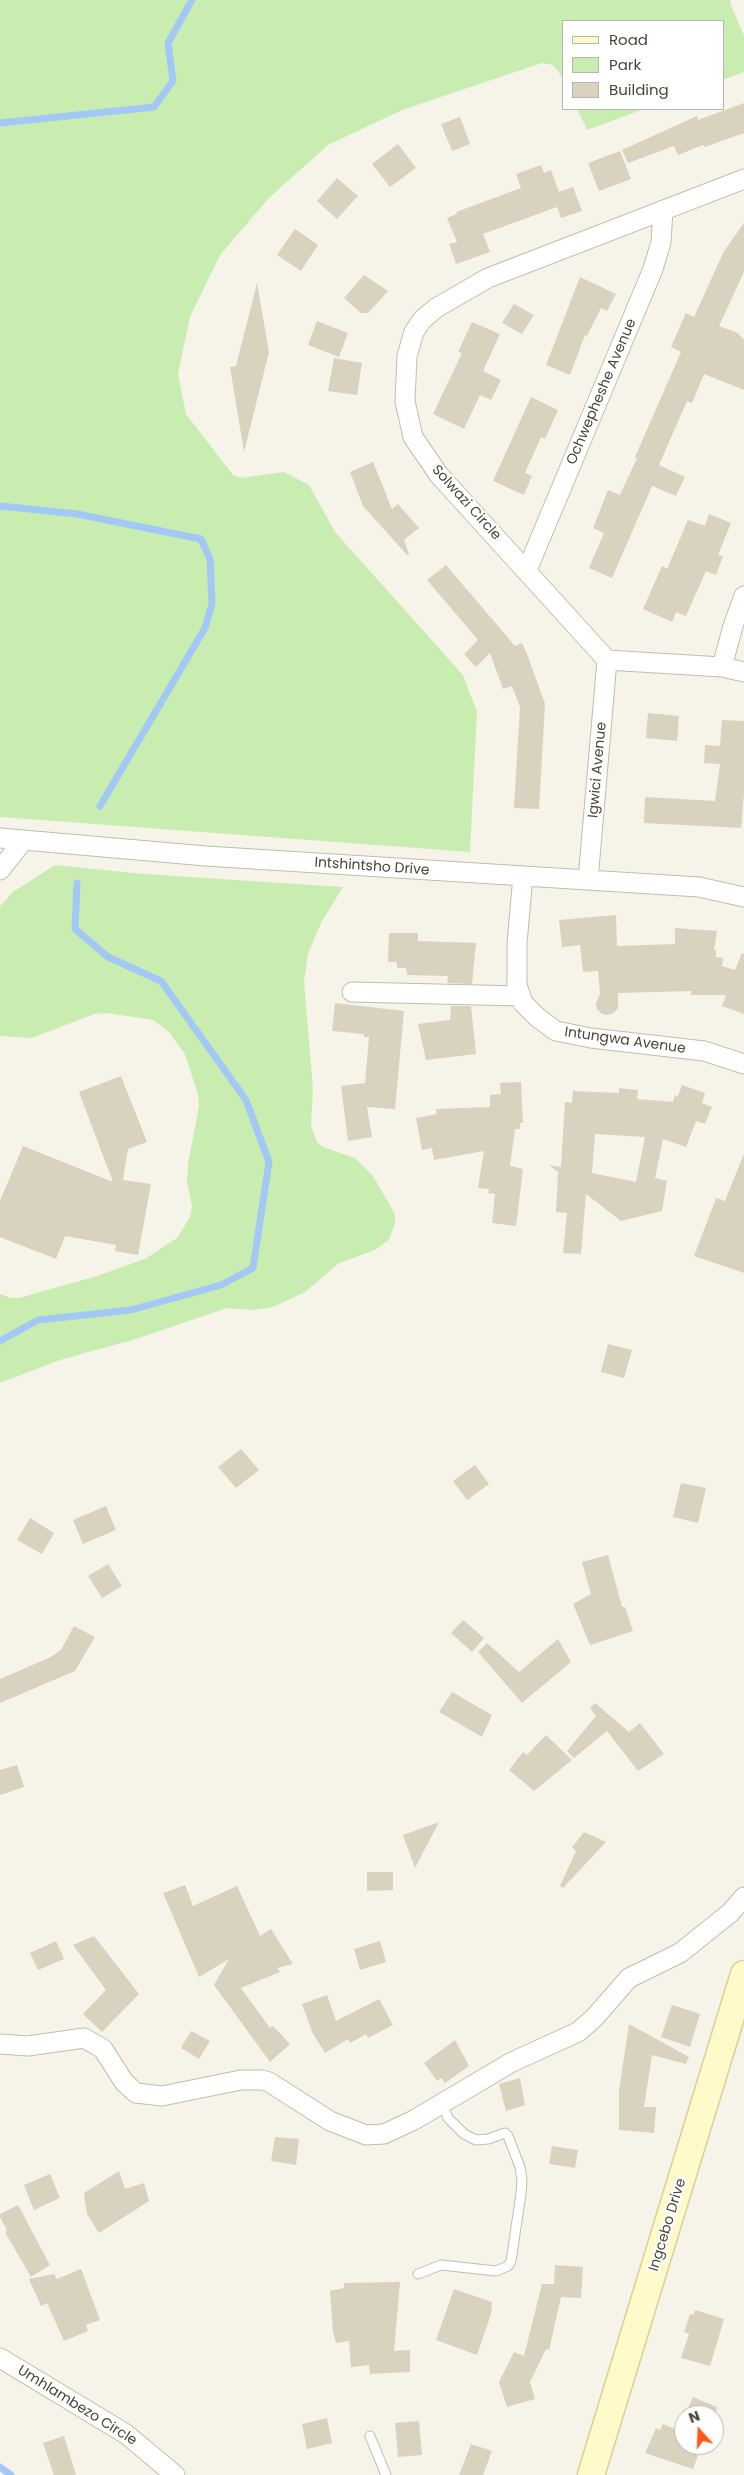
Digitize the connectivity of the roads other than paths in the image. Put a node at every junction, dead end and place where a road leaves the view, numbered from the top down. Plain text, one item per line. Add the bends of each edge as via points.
1 (744, 179) edge
2 (663, 210) junction
3 (527, 570) junction
4 (744, 596) edge
5 (607, 660) junction
6 (722, 667) junction
7 (744, 672) edge
8 (0, 838) edge
9 (23, 841) junction
10 (0, 870) edge
11 (523, 876) junction
12 (588, 880) junction
13 (744, 897) edge
14 (352, 992) dead end
15 (521, 996) junction
16 (744, 1064) edge
17 (744, 1897) edge
18 (744, 1974) edge
19 (0, 2044) edge
20 (442, 2103) junction
21 (418, 2274) dead end
22 (0, 2358) edge
23 (370, 2436) dead end
24 (175, 2475) edge
25 (386, 2475) edge
26 (590, 2475) edge

1 - 2 street, Solwazi Circle
2 - 3 street, Ochwepheshe Avenue via 661,242 653,270
2 - 3 street, Solwazi Circle via 488,278 436,308 414,332 405,392 413,436 438,475
3 - 5 street, Solwazi Circle
4 - 6 street
5 - 6 street
5 - 12 street, Igwici Avenue
6 - 7 street
8 - 9 street, Intshintsho Drive
9 - 10 street
9 - 11 street, Intshintsho Drive
11 - 12 street, Intshintsho Drive
11 - 15 street, Intungwa Avenue via 516,943 517,985
12 - 13 street, Intshintsho Drive via 699,887
14 - 15 street
15 - 16 street, Intungwa Avenue via 523,1003 556,1031 704,1051
17 - 20 street via 730,1914 680,1953 630,1978 586,2027 512,2062
18 - 26 main road, Ingcebo Drive
19 - 20 street via 28,2046 90,2039 103,2049 128,2087 136,2093 152,2096 194,2091 241,2080 269,2082 330,2121 366,2135 384,2134
20 - 21 lane via 448,2118 464,2134 476,2140 508,2136 521,2173 511,2261 496,2272 446,2265
22 - 24 street, Umhlambezo Circle via 126,2434
23 - 25 lane

